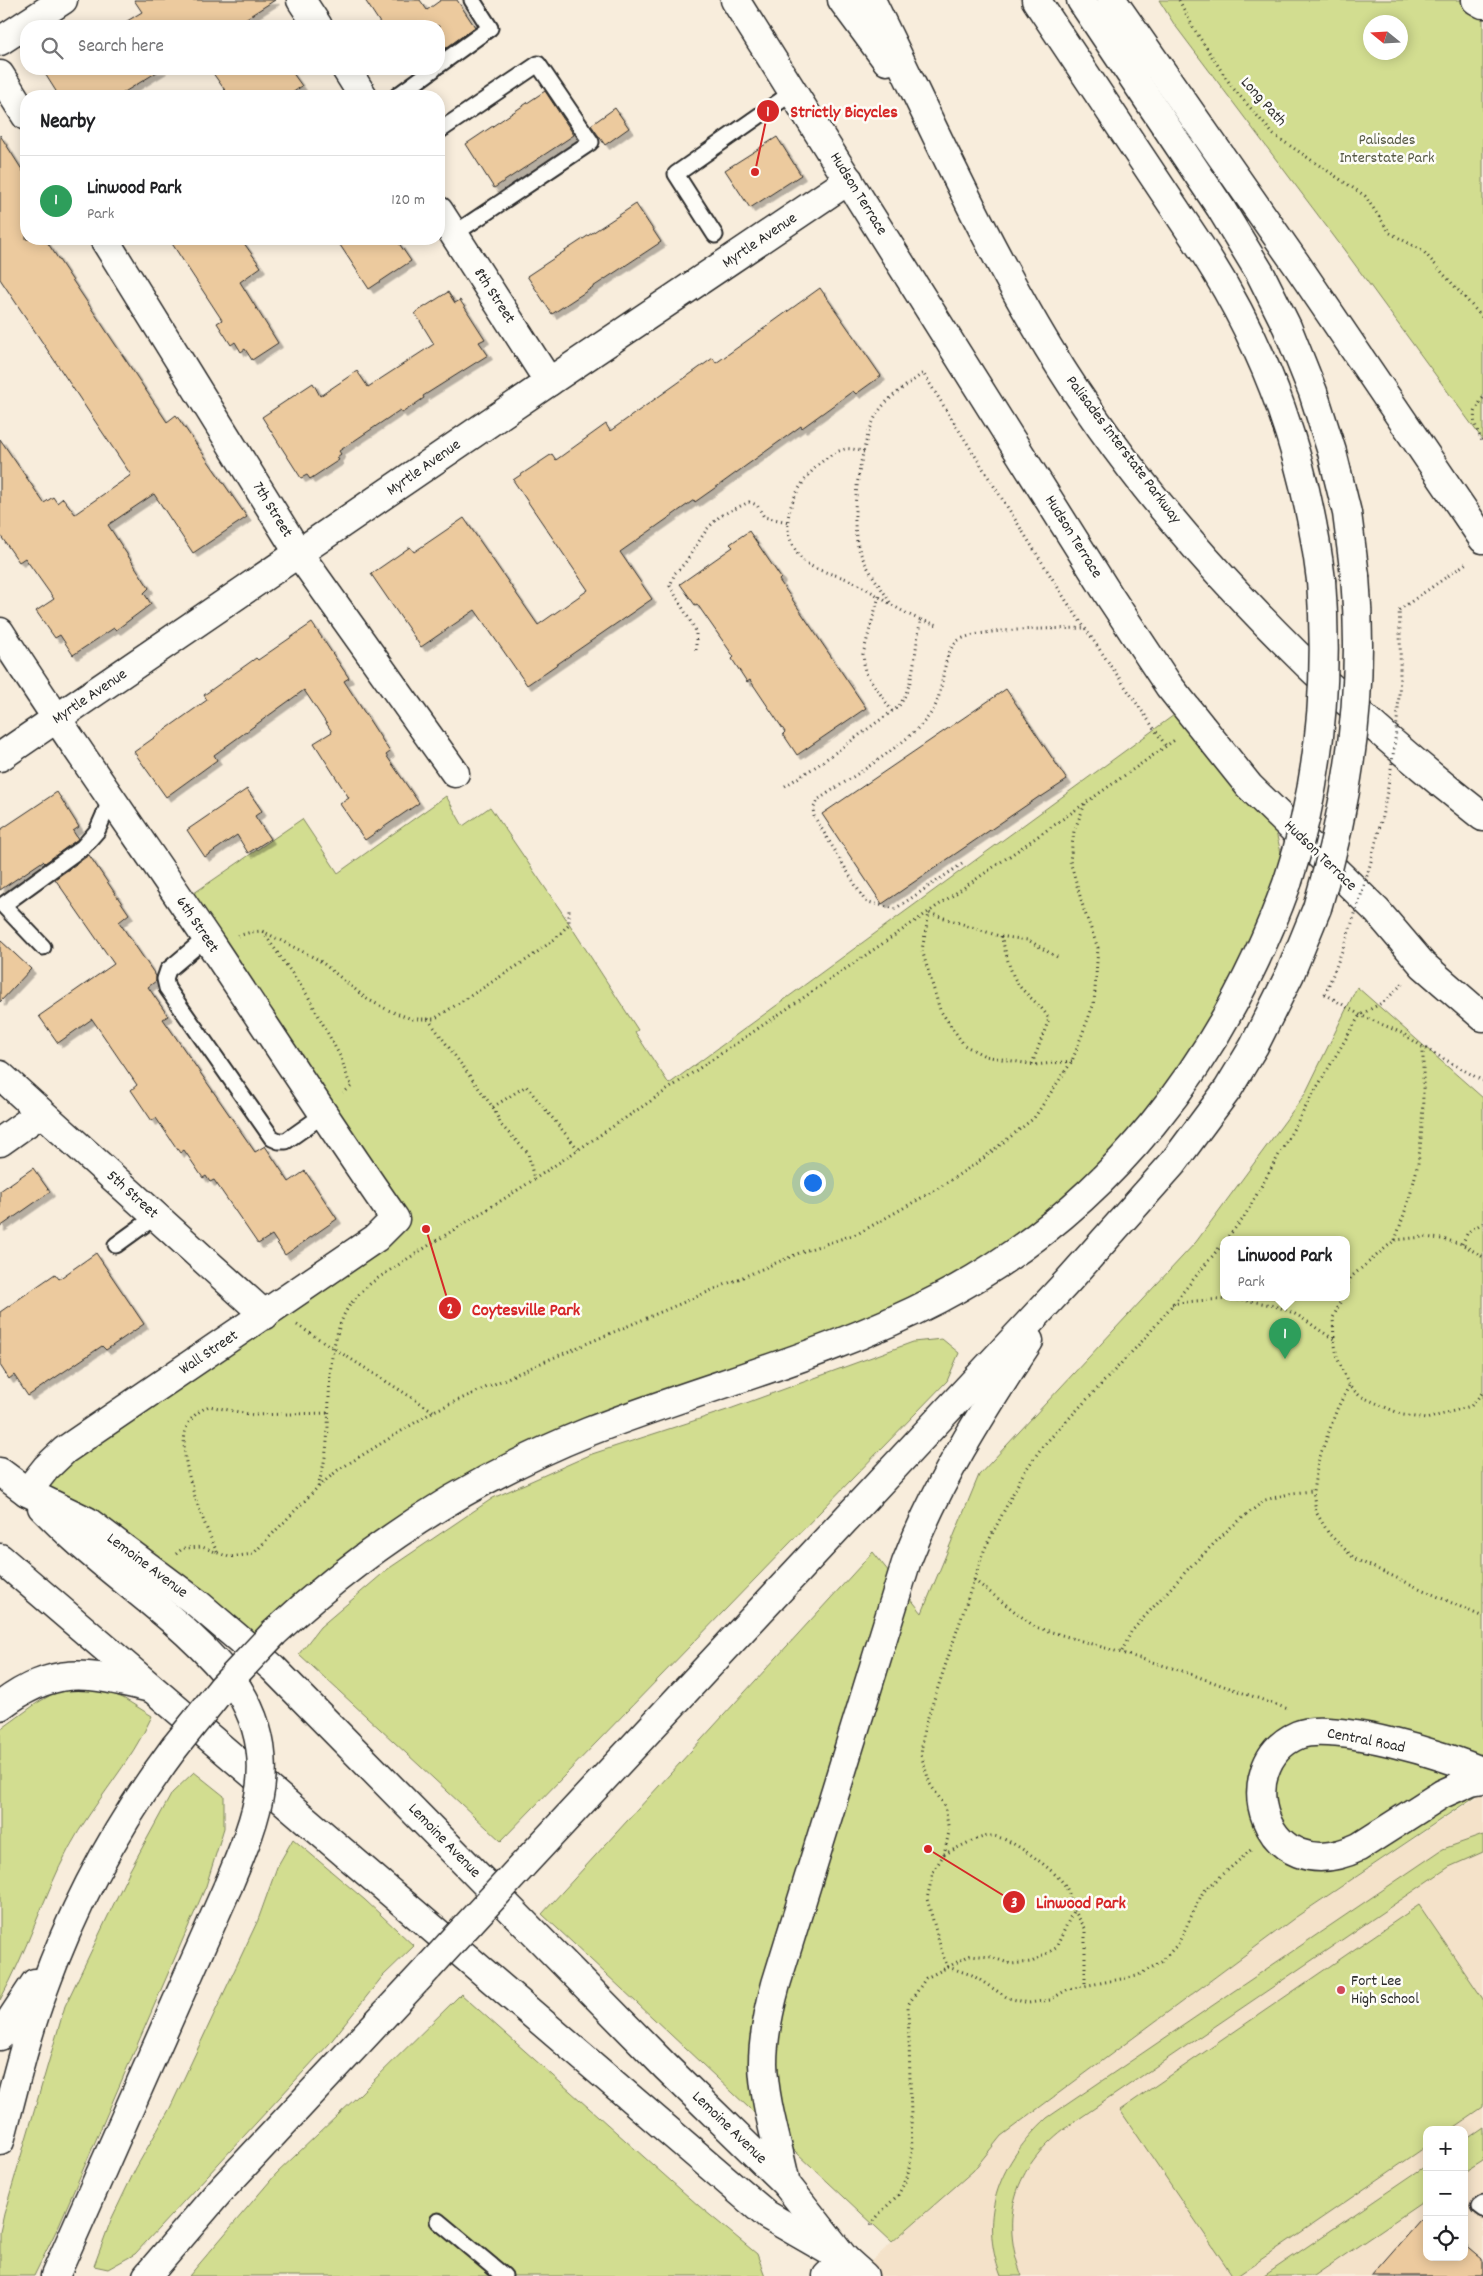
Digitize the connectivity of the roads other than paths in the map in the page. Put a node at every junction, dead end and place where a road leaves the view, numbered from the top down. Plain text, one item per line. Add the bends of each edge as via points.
1 (62, 0) edge
2 (301, 0) edge
3 (472, 0) edge
4 (735, 0) edge
5 (842, 0) edge
6 (871, 0) edge
7 (1036, 0) edge
8 (1082, 0) edge
9 (1112, 0) edge
10 (1476, 0) edge
11 (1483, 4) edge
12 (32, 20) edge
13 (314, 20) edge
14 (20, 28) edge
15 (0, 41) edge
16 (445, 62) edge
17 (0, 75) edge
18 (350, 75) edge
19 (426, 75) edge
20 (359, 90) edge
21 (405, 90) edge
22 (793, 92) junction
23 (20, 107) edge
24 (931, 122) junction
25 (445, 127) edge
26 (849, 180) junction
27 (445, 220) edge
28 (454, 234) junction
29 (714, 235) dead end
30 (108, 245) edge
31 (549, 382) junction
32 (1479, 548) edge
33 (299, 554) junction
34 (0, 632) edge
35 (56, 720) junction
36 (0, 757) edge
37 (454, 773) dead end
38 (111, 799) junction
39 (1483, 817) edge
40 (210, 943) junction
41 (43, 947) dead end
42 (1483, 1017) edge
43 (0, 1075) edge
44 (41, 1113) junction
45 (323, 1116) junction
46 (0, 1142) edge
47 (156, 1216) junction
48 (395, 1219) joint
49 (116, 1245) dead end
50 (1068, 1281) junction
51 (270, 1312) junction
52 (0, 1472) edge
53 (27, 1492) junction
54 (0, 1558) edge
55 (150, 1688) junction
56 (0, 1706) edge
57 (1483, 1772) edge
58 (1483, 1778) edge
59 (62, 1942) junction
60 (0, 2036) edge
61 (0, 2141) edge
62 (786, 2184) junction
63 (1483, 2204) edge
64 (1483, 2210) edge
65 (438, 2221) dead end
66 (845, 2270) edge
67 (55, 2276) edge
68 (147, 2276) edge
69 (504, 2276) edge

1 - 12 main road
2 - 13 main road
3 - 16 lane via 490,28
4 - 22 main road, Hudson Terrace
5 - 24 main road
6 - 24 main road, Palisades Interstate Parkway
7 - 59 main road, bridge via 1221,279 1267,370 1292,436 1307,494 1321,580 1325,669 1317,767 1288,881 1253,969 1194,1071 1157,1120 1113,1170 1019,1249 963,1286 880,1326 587,1433 505,1471 430,1512 380,1545 314,1597 274,1633 224,1686 174,1748 101,1861
8 - 50 main road, bridge via 1220,207 1260,273 1287,327 1313,392 1347,513 1355,576 1359,664 1352,751 1333,850 1316,908 1277,1003 1228,1088 1173,1163
9 - 32 main road via 1297,265
10 - 11 main road
14 - 15 main road
17 - 23 main road
18 - 20 main road
19 - 21 lane
22 - 26 main road, Hudson Terrace
22 - 29 lane via 676,174
24 - 39 main road, Palisades Interstate Parkway via 1048,348 1136,473 1199,549 1300,657 1409,759
25 - 28 lane via 538,64 592,142
26 - 31 main road, Myrtle Avenue
26 - 42 main road, Hudson Terrace via 1152,662 1197,724 1249,786 1376,911 1423,965
27 - 28 main road, 8th Street
28 - 31 main road, 8th Street
30 - 33 main road, 7th Street
31 - 33 main road, Myrtle Avenue
33 - 35 main road, Myrtle Avenue
33 - 37 main road, 7th Street
34 - 35 main road, 6th Street
35 - 36 main road, Myrtle Avenue
35 - 38 main road, 6th Street
38 - 40 main road, 6th Street
38 - 41 lane via 97,831 83,847 3,905
40 - 45 main road, 6th Street
40 - 45 lane via 168,970 167,988 272,1138 286,1141
43 - 44 main road, 5th Street
44 - 46 main road
44 - 47 main road, 5th Street
45 - 48 main road, 6th Street
47 - 49 lane
47 - 51 main road, 5th Street
48 - 51 main road, Wall Street via 376,1238
50 - 62 main road via 951,1466 926,1514 903,1572 768,2014 764,2038 764,2080
50 - 68 main road, bridge via 224,2186
51 - 53 main road, Wall Street via 65,1450
52 - 53 main road, Lemoine Avenue
53 - 62 main road, Lemoine Avenue via 87,1521 198,1604 273,1668 652,2053
53 - 67 main road, bridge via 75,1540 224,1670 238,1689 256,1727 263,1773 256,1814 228,1886
54 - 55 main road, Lemoine Avenue
55 - 56 main road via 95,1676 70,1675 33,1684
55 - 66 main road, Lemoine Avenue via 767,2215
57 - 58 main road, Central Road via 1453,1760 1379,1741 1325,1732 1299,1735 1282,1746 1275,1755 1261,1794 1267,1823 1276,1839 1308,1855 1328,1856 1348,1852 1442,1794
59 - 60 main road
59 - 61 main road via 27,2038
62 - 66 main road, Lemoine Avenue
63 - 64 lane via 1479,2206
65 - 69 lane

